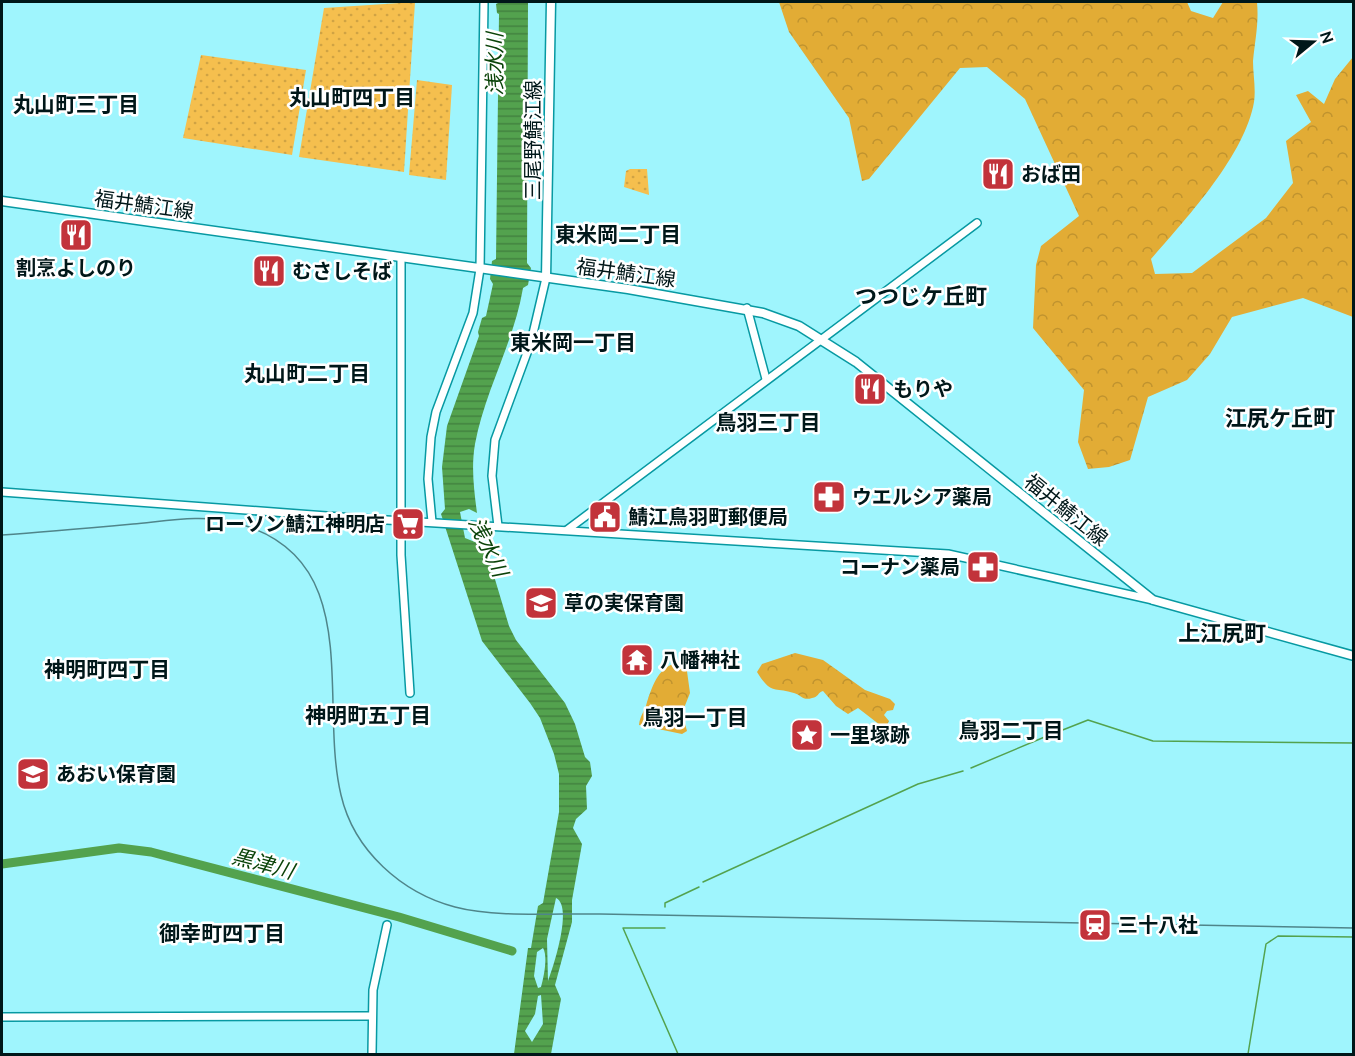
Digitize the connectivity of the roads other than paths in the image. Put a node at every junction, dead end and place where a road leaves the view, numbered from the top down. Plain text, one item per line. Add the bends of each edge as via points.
1 (484, 2) edge
2 (551, 2) edge
3 (2, 201) edge
4 (977, 223) dead end
5 (401, 258) junction
6 (484, 270) junction
7 (542, 278) junction
8 (747, 308) junction
9 (820, 339) junction
10 (766, 379) junction
11 (2, 492) edge
12 (401, 521) junction
13 (432, 522) junction
14 (496, 526) junction
15 (567, 530) junction
16 (1153, 600) junction
17 (1353, 656) edge
18 (410, 693) dead end
19 (387, 925) dead end
20 (372, 1016) junction
21 (2, 1017) edge
22 (372, 1054) edge

1 - 6 street
2 - 7 main road, 三尾野鯖江線
3 - 5 main road, 福井鯖江線
4 - 9 street
5 - 6 main road, 福井鯖江線
5 - 12 street
6 - 7 main road, 福井鯖江線
6 - 13 street via 473,313 436,412 428,479
7 - 8 main road, 福井鯖江線
7 - 14 street via 534,331 495,440 492,476
8 - 9 main road, 福井鯖江線 via 798,326
8 - 10 street
9 - 10 street
9 - 16 main road, 福井鯖江線 via 856,362
10 - 15 street
11 - 12 street
12 - 13 street
12 - 18 street via 402,599
13 - 14 street
14 - 15 street
15 - 16 street via 948,554
16 - 17 main road
19 - 20 street via 373,990
20 - 21 street
20 - 22 street

